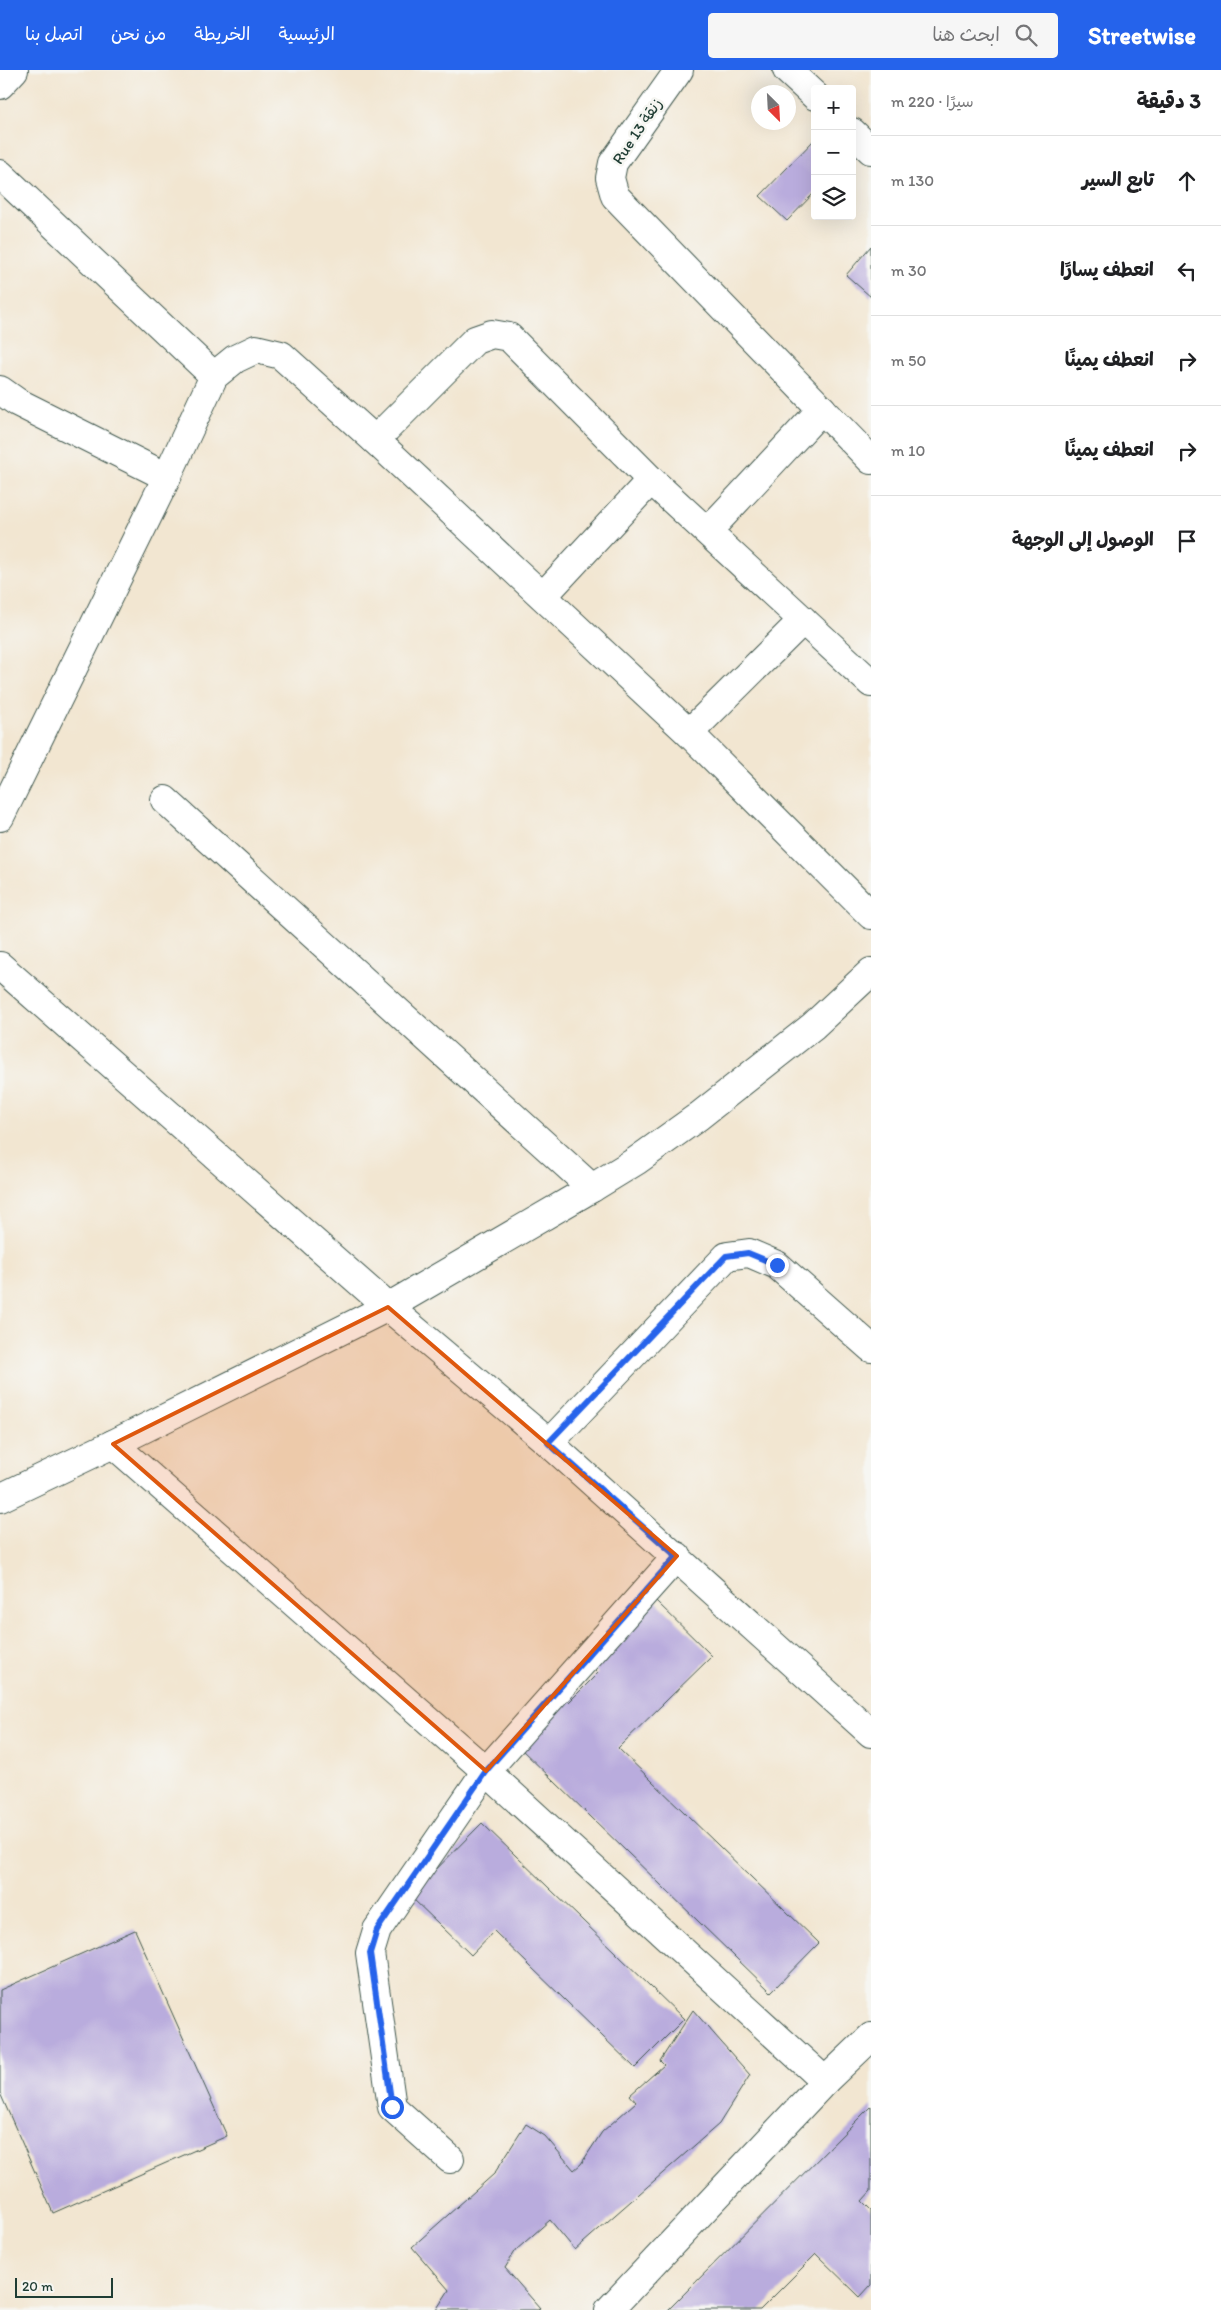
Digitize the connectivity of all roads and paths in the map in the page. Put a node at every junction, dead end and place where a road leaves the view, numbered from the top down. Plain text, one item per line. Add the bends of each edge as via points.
1 (14, 70) edge
2 (679, 70) edge
3 (787, 70) edge
4 (0, 85) edge
5 (811, 92) edge
6 (0, 174) edge
7 (214, 376) junction
8 (0, 390) edge
9 (822, 409) junction
10 (375, 440) junction
11 (871, 460) edge
12 (167, 478) junction
13 (651, 480) junction
14 (708, 531) junction
15 (543, 596) junction
16 (803, 620) junction
17 (871, 683) edge
18 (689, 733) junction
19 (165, 800) dead end
20 (3, 803) edge
21 (871, 915) edge
22 (0, 966) edge
23 (871, 972) edge
24 (592, 1188) junction
25 (388, 1308) junction
26 (871, 1348) edge
27 (548, 1443) junction
28 (113, 1444) junction
29 (0, 1498) edge
30 (676, 1556) junction
31 (871, 1733) edge
32 (486, 1771) junction
33 (871, 2037) edge
34 (825, 2081) junction
35 (450, 2159) dead end
36 (609, 2310) edge

1 - 4 street
2 - 9 street, Rue 13 زنقة via 612,162 610,178 614,196
3 - 5 street
6 - 7 street
7 - 10 street via 235,359 256,349 281,355
7 - 12 street
8 - 12 street via 17,402
9 - 11 street
9 - 14 street
10 - 13 street via 475,340 492,334 509,337
10 - 15 street
12 - 20 street
13 - 14 street
13 - 15 street
14 - 16 street
15 - 18 street
16 - 17 street
16 - 18 street
18 - 21 street
19 - 24 street
22 - 25 street
23 - 24 street via 813,1026 699,1116 636,1162
24 - 25 street
25 - 27 street
25 - 28 street
26 - 27 street via 777,1265 748,1253 726,1256
27 - 30 street
28 - 29 street
28 - 32 street
30 - 31 street
30 - 32 street
32 - 34 street
32 - 35 street via 377,1930 370,1953 392,2107
33 - 34 street
34 - 36 street

